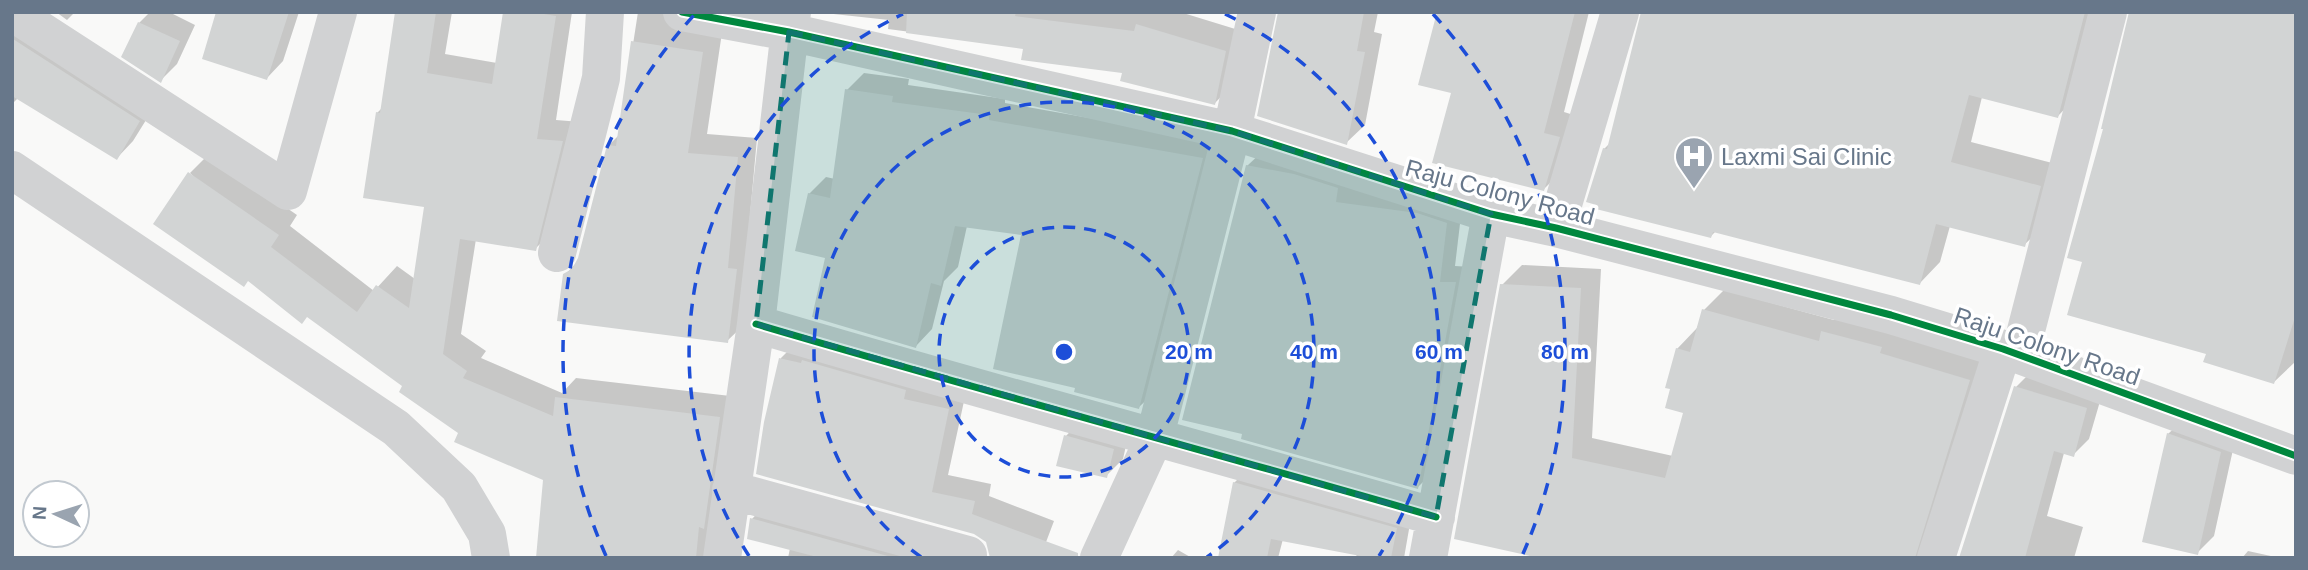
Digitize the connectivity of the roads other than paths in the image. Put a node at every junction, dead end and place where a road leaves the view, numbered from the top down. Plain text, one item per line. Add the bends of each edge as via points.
1 (12, 12) edge
2 (338, 12) edge
3 (605, 12) edge
4 (682, 12) edge
5 (1258, 12) edge
6 (1620, 12) edge
7 (2108, 12) edge
8 (791, 22) edge
9 (1232, 131) junction
10 (12, 170) edge
11 (1491, 214) junction
12 (1556, 228) junction
13 (557, 253) dead end
14 (756, 324) junction
15 (2012, 352) junction
16 (1155, 436) junction
17 (2296, 456) edge
18 (731, 490) junction
19 (1436, 517) junction
20 (492, 558) edge
21 (722, 558) edge
22 (968, 558) edge
23 (1100, 558) edge
24 (1428, 558) edge
25 (1936, 558) edge

1 - 2 street via 288,191
3 - 13 street via 601,78
4 - 8 street, Raju Colony Road
5 - 9 street
6 - 12 street
7 - 15 street
8 - 9 street, Raju Colony Road
8 - 14 street
9 - 11 street, Raju Colony Road
9 - 16 street
10 - 20 street via 396,428 459,487 487,534
11 - 12 street, Raju Colony Road
11 - 19 street
12 - 15 street, Raju Colony Road via 1891,315
14 - 16 street
14 - 18 street
15 - 17 street, Raju Colony Road
15 - 25 street
16 - 19 street
16 - 23 street
18 - 21 street
18 - 22 street
19 - 24 street

